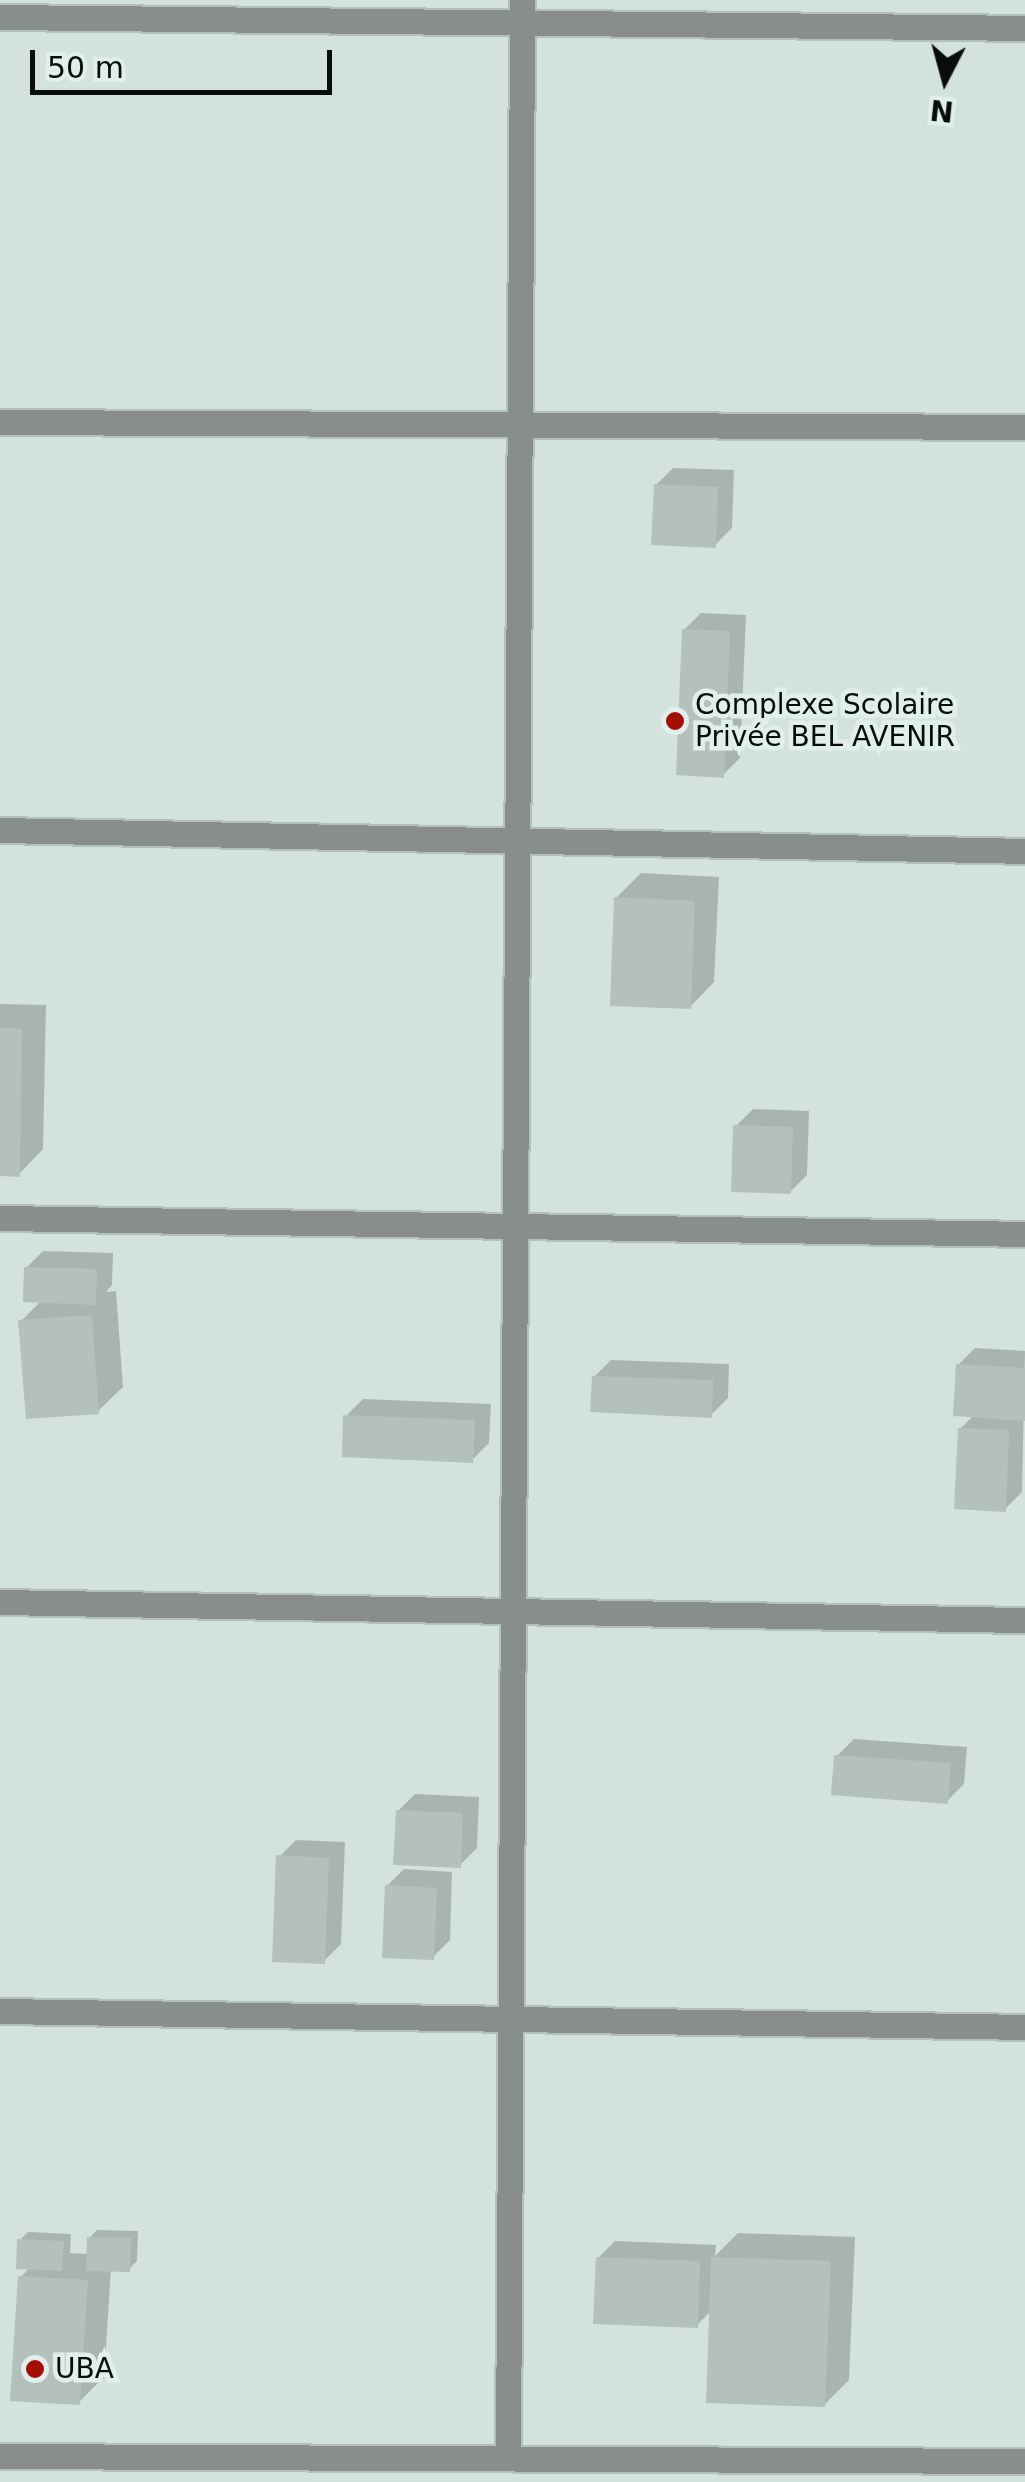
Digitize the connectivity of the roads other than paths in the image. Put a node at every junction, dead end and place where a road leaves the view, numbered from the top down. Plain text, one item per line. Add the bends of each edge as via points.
1 (522, 12) edge
2 (0, 17) edge
3 (1025, 28) edge
4 (0, 422) edge
5 (1025, 426) edge
6 (520, 427) junction
7 (0, 830) edge
8 (517, 841) junction
9 (1025, 851) edge
10 (0, 1218) edge
11 (515, 1227) junction
12 (1025, 1234) edge
13 (0, 1602) edge
14 (512, 1609) junction
15 (1025, 1620) edge
16 (0, 2011) edge
17 (510, 2016) junction
18 (1025, 2027) edge
19 (0, 2456) edge
20 (508, 2456) junction
21 (1025, 2460) edge

1 - 2 street
1 - 3 street
1 - 6 street
4 - 6 street
5 - 6 street
6 - 8 street
7 - 8 street
8 - 9 street
8 - 11 street
10 - 11 street
11 - 12 street
11 - 14 street
13 - 14 street
14 - 15 street
14 - 17 street
16 - 17 street
17 - 18 street
17 - 20 street
19 - 20 street
20 - 21 street

